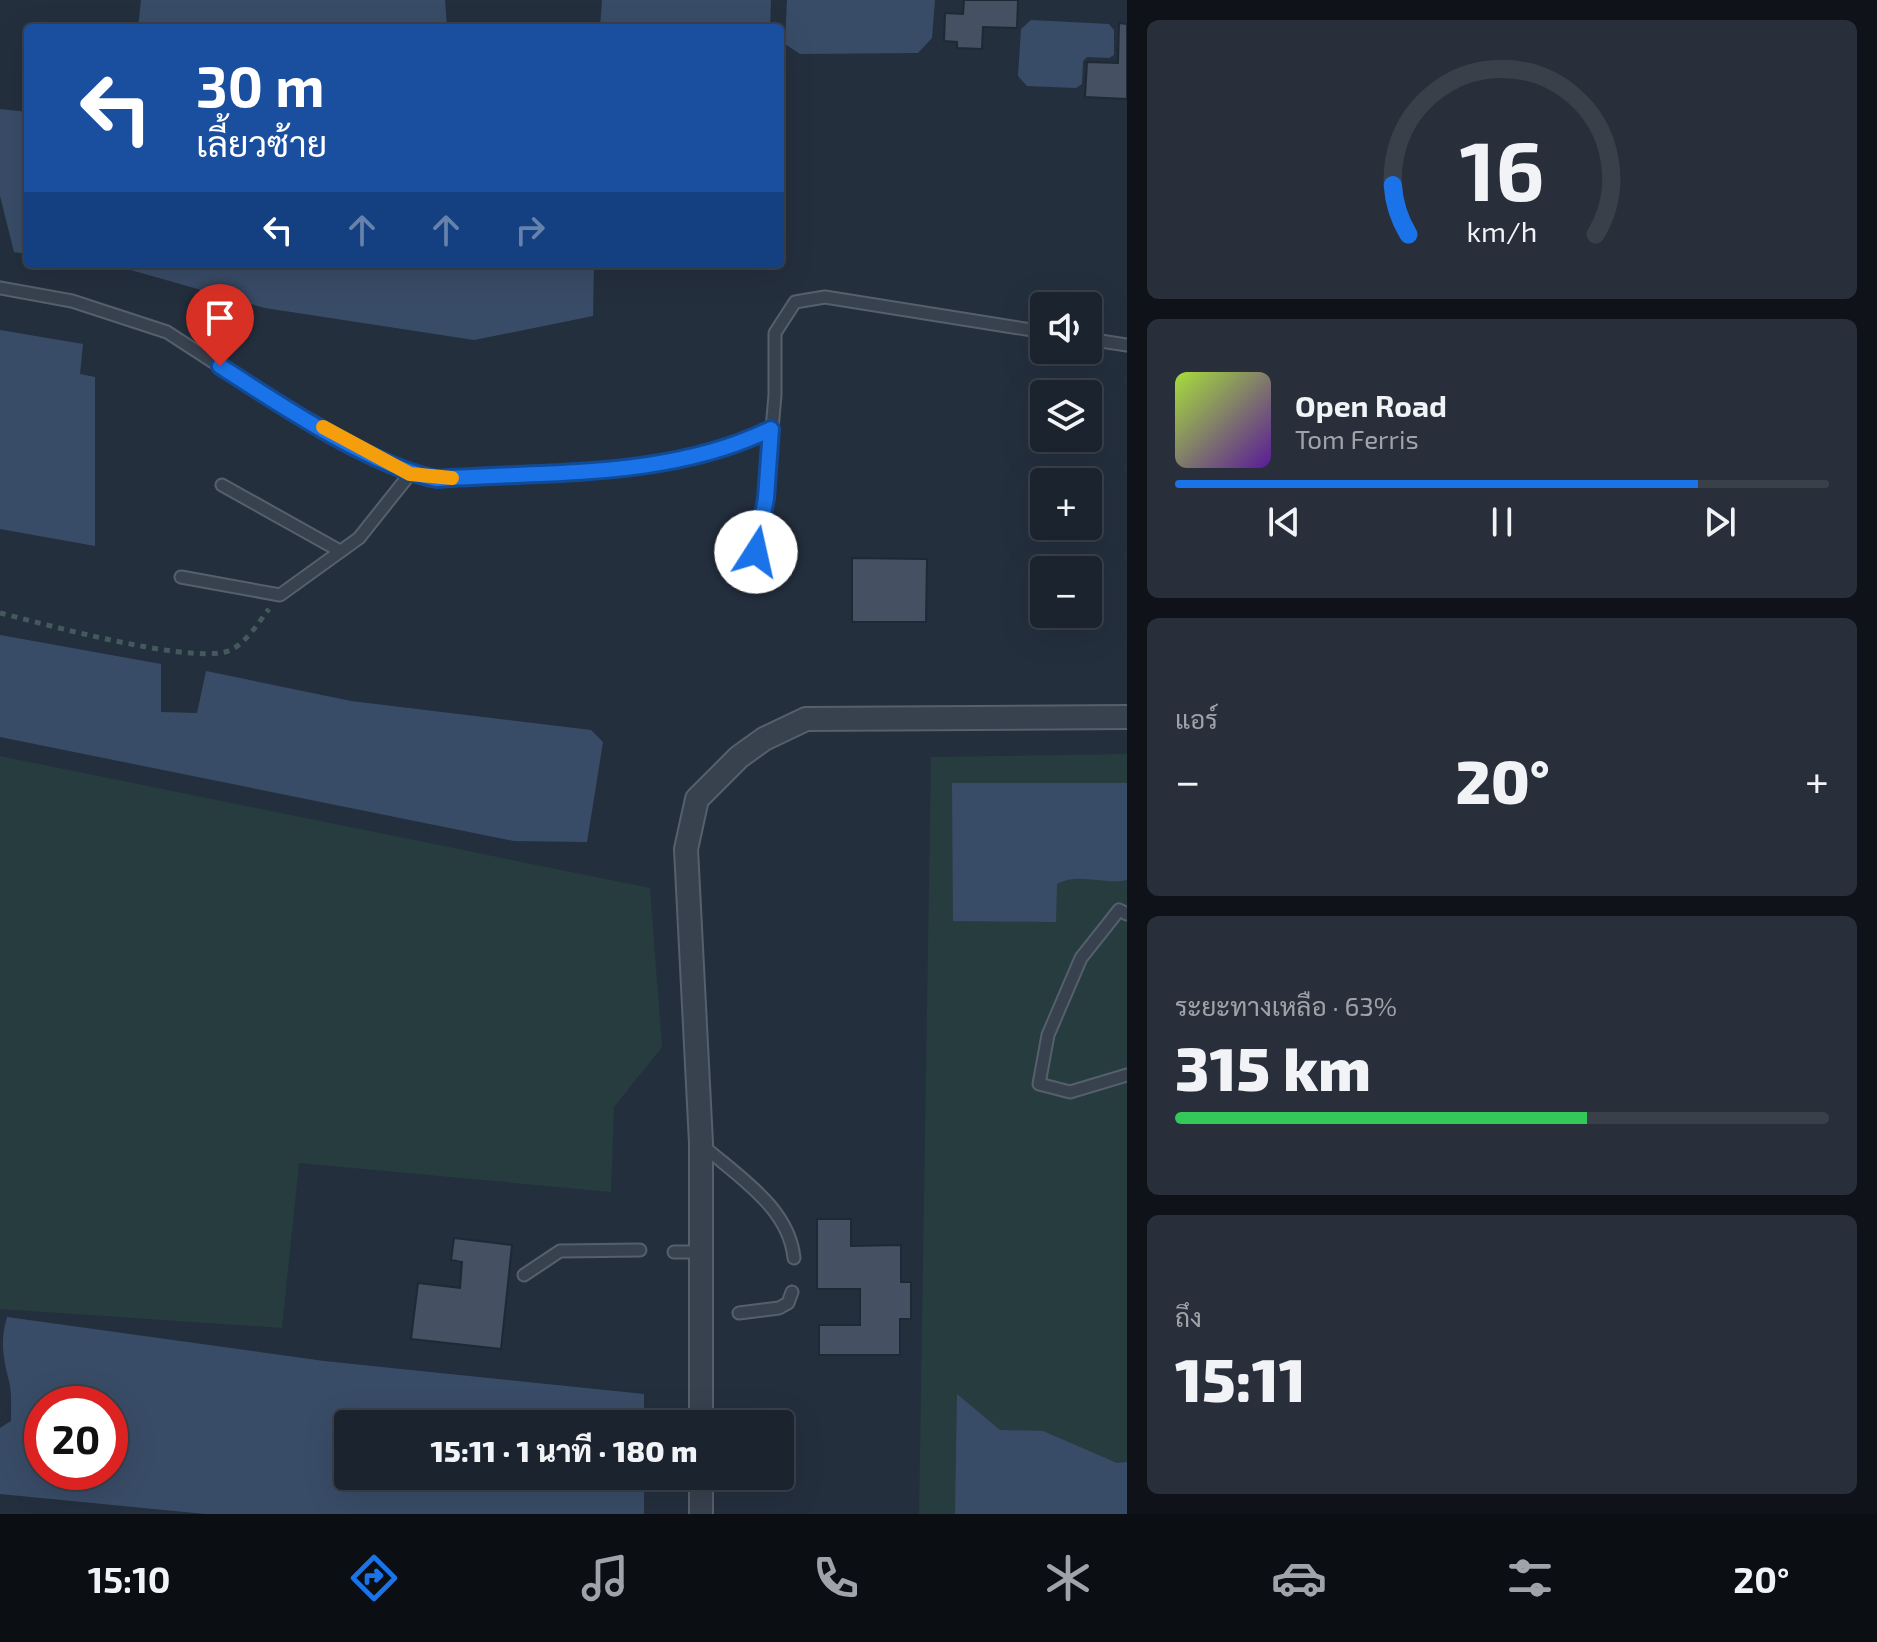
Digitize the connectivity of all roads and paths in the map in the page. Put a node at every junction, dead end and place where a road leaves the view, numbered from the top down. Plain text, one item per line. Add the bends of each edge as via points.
1 (0, 288) edge
2 (1030, 330) edge
3 (1102, 341) edge
4 (1127, 345) edge
5 (771, 429) junction
6 (410, 474) junction
7 (222, 485) dead end
8 (340, 551) junction
9 (756, 552) dead end
10 (181, 577) dead end
11 (280, 595) junction
12 (0, 613) edge
13 (1127, 717) edge
14 (1127, 914) edge
15 (1127, 1075) edge
16 (701, 1143) junction
17 (640, 1250) dead end
18 (674, 1252) dead end
19 (701, 1252) junction
20 (794, 1258) dead end
21 (524, 1275) dead end
22 (792, 1292) dead end
23 (739, 1313) dead end
24 (701, 1410) edge
25 (701, 1490) edge
26 (701, 1514) edge

1 - 6 lane via 72,301 167,332 247,384
2 - 5 lane via 825,297 795,302 775,333
3 - 4 lane
5 - 6 lane via 692,459 650,465 437,479
5 - 9 lane
6 - 8 lane via 369,527
7 - 8 lane
8 - 11 lane
10 - 11 lane
11 - 12 path via 242,642 227,652 118,640
13 - 16 street via 806,719 739,757 697,799 686,849
14 - 15 lane via 1119,910 1081,958 1048,1035 1039,1084 1070,1092
16 - 19 street
16 - 20 lane via 779,1215 792,1238
17 - 21 lane via 560,1251
18 - 19 lane
19 - 24 street
22 - 23 lane via 779,1308
25 - 26 street

